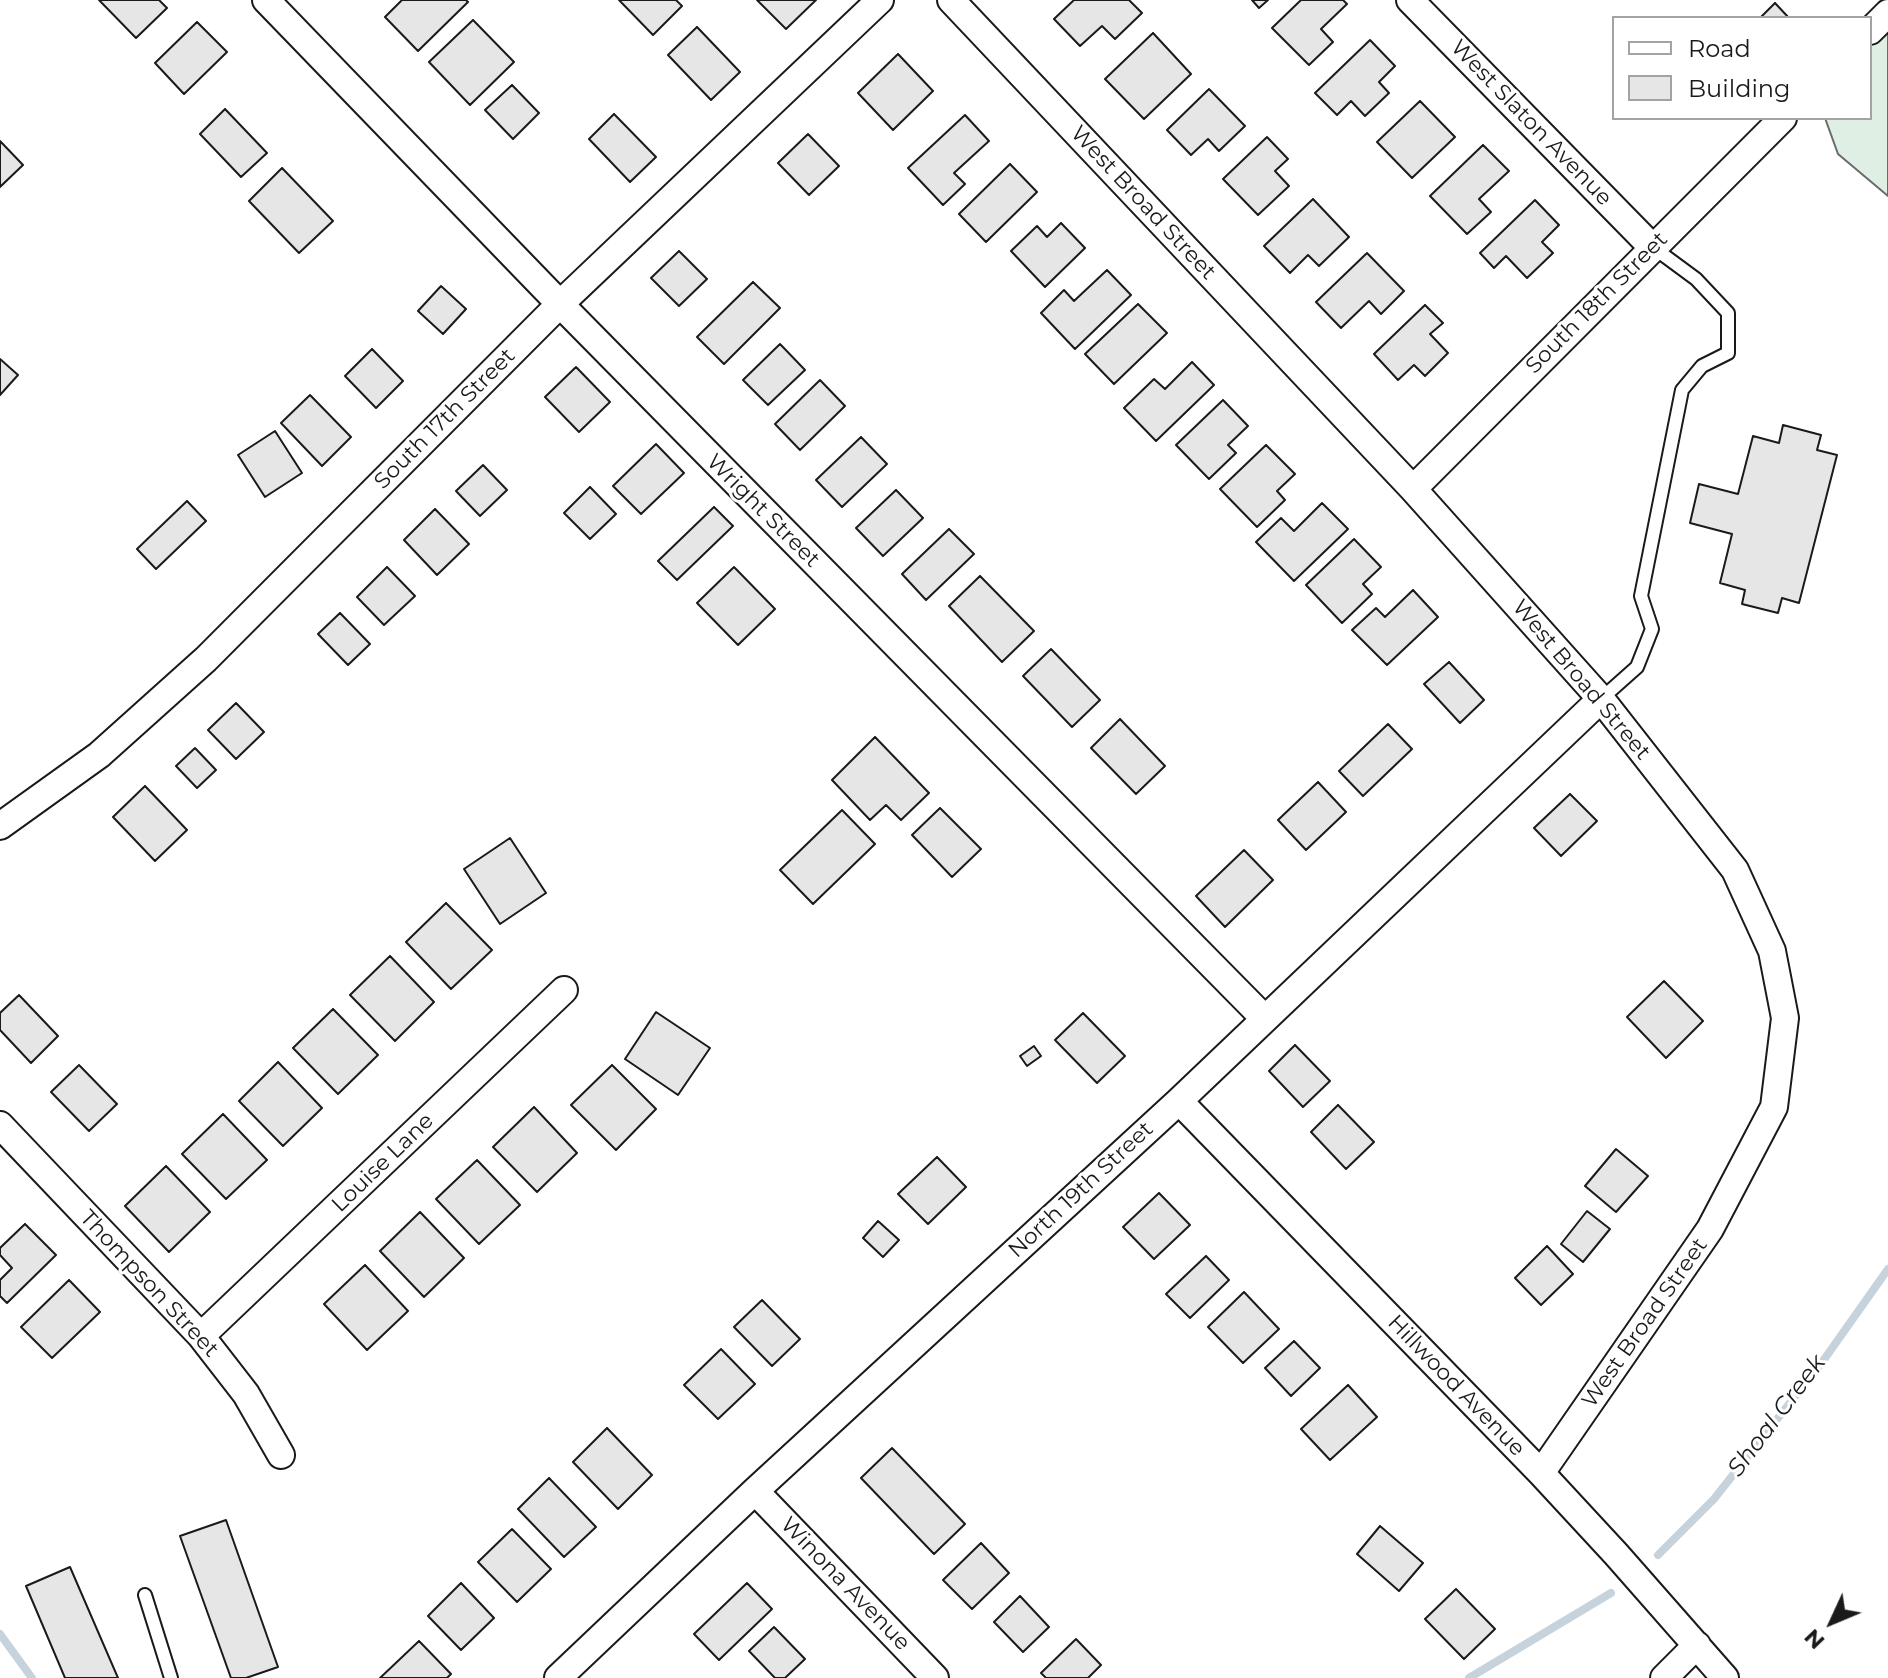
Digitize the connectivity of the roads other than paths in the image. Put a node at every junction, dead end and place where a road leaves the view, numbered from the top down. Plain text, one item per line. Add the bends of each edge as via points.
1 (266, 0) edge
2 (880, 0) edge
3 (951, 0) edge
4 (1410, 0) edge
5 (1888, 13) edge
6 (1872, 29) edge
7 (1781, 120) edge
8 (1652, 247) junction
9 (560, 304) junction
10 (1413, 489) junction
11 (1601, 699) junction
12 (0, 826) edge
13 (564, 990) dead end
14 (1264, 1018) junction
15 (1179, 1101) junction
16 (0, 1125) edge
17 (201, 1336) junction
18 (281, 1455) dead end
19 (1541, 1473) junction
20 (755, 1491) junction
21 (145, 1595) dead end
22 (1697, 1645) junction
23 (171, 1678) edge
24 (558, 1678) edge
25 (935, 1678) edge
26 (1664, 1678) edge
27 (1725, 1678) edge

1 - 9 street, Wright Street
2 - 9 street, South 17th Street
3 - 10 street, West Broad Street
4 - 8 street, West Slaton Avenue
5 - 6 street
7 - 8 street, South 18th Street
8 - 10 street, South 18th Street
8 - 11 lane via 1696,279 1728,313 1728,353 1702,366 1682,390 1641,596 1652,629 1637,667
9 - 12 street, South 17th Street via 206,659 99,755
9 - 14 street, Wright Street
10 - 11 street, West Broad Street
11 - 14 street, North 19th Street
11 - 19 street, West Broad Street via 1735,870 1772,951 1785,1018 1774,1107 1710,1229
13 - 17 street, Louise Lane
14 - 15 street, North 19th Street
15 - 19 street, Hillwood Avenue
15 - 20 street, North 19th Street
16 - 17 street, Thompson Street
17 - 18 street, Thompson Street via 246,1394
19 - 22 street, Hillwood Avenue
20 - 24 street, North 19th Street
20 - 25 street, Winona Avenue
21 - 23 lane
22 - 26 street
22 - 27 street, Hillwood Avenue

